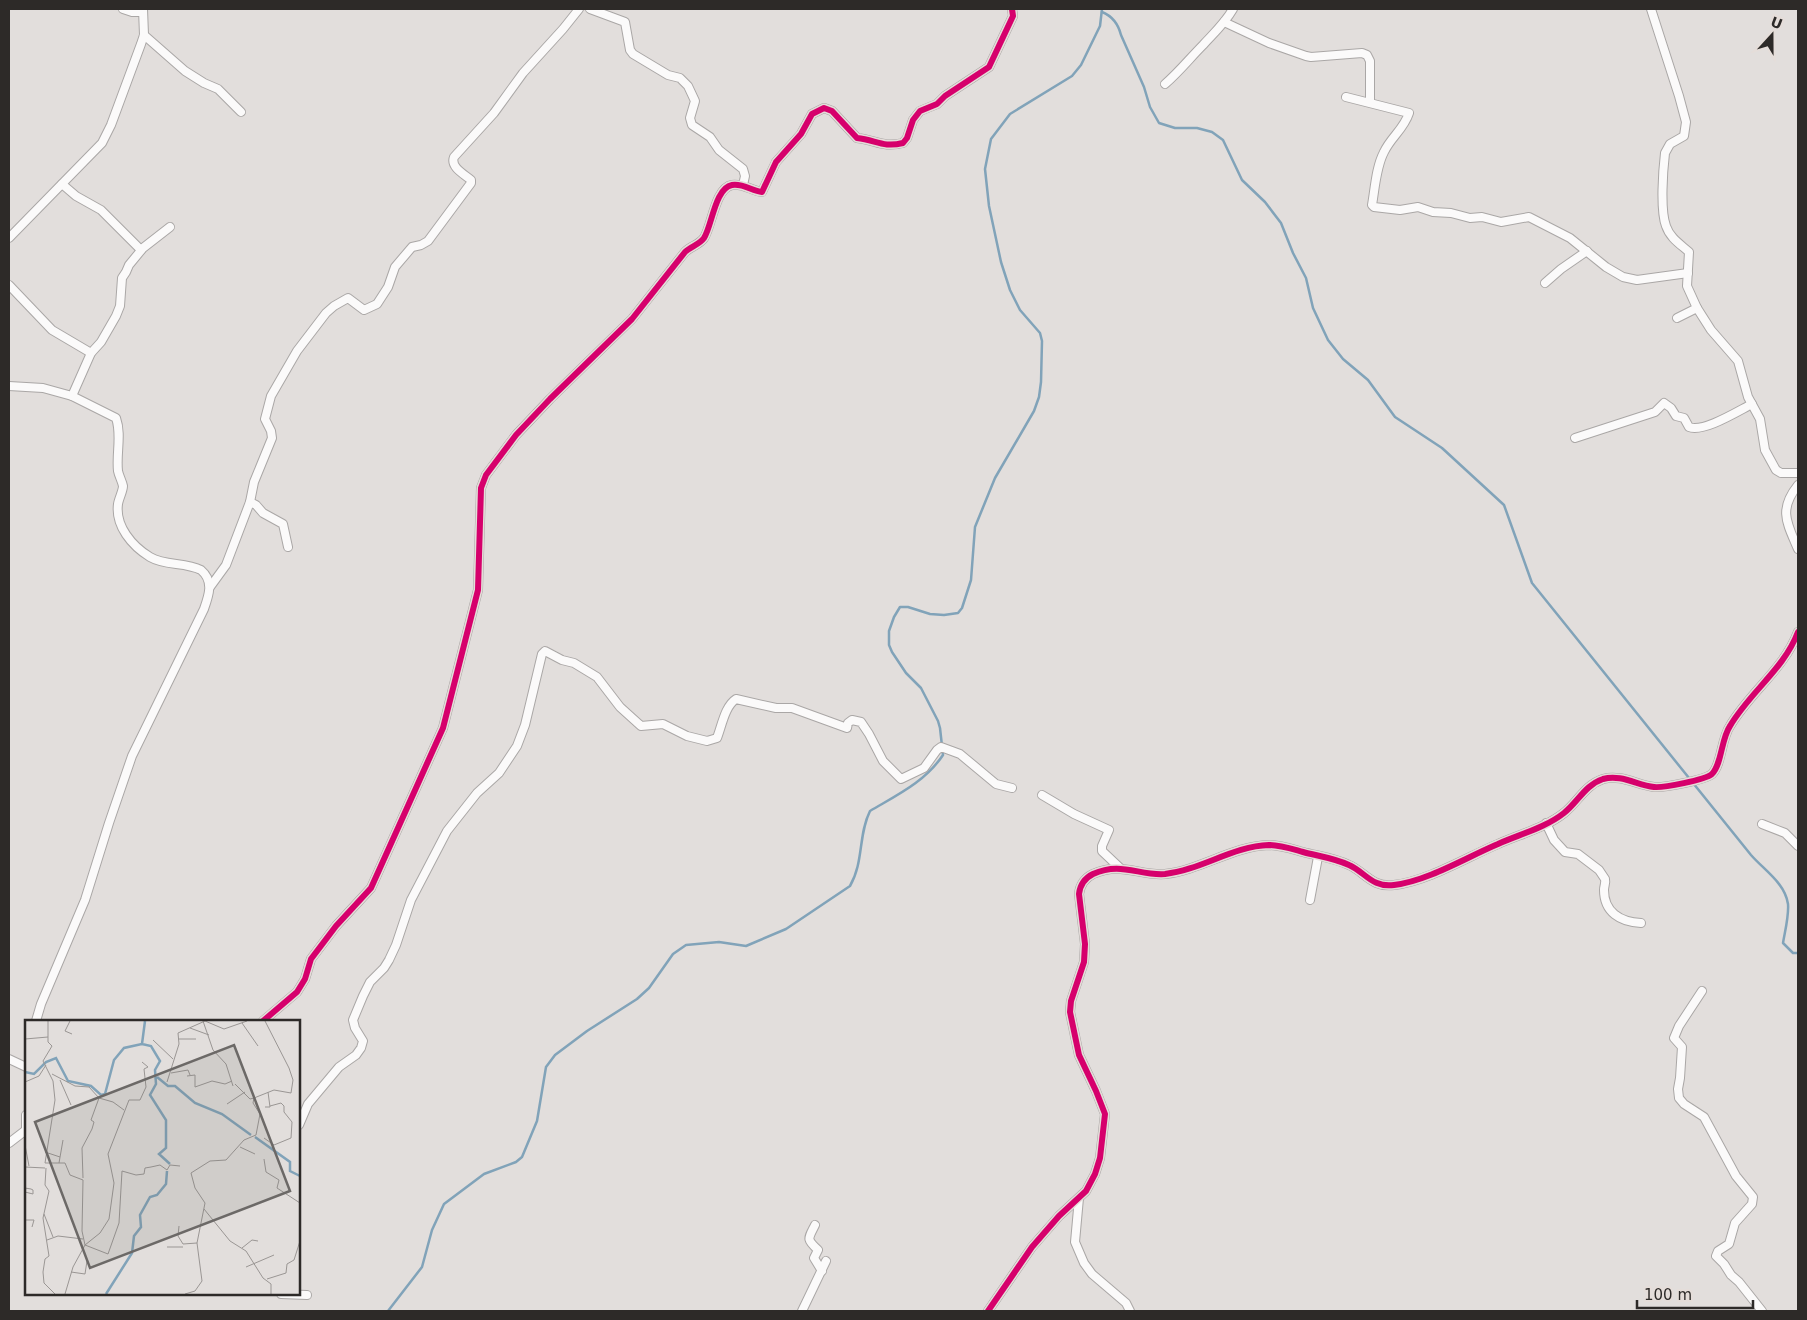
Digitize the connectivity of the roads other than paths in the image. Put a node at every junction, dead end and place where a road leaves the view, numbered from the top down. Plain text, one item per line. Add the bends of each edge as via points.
1 (123, 9) edge
2 (579, 9) edge
3 (590, 9) edge
4 (1012, 9) edge
5 (1233, 9) edge
6 (1651, 9) edge
7 (143, 10) edge
8 (1223, 24) junction
9 (144, 35) junction
10 (1165, 84) dead end
11 (1346, 96) dead end
12 (1370, 102) junction
13 (240, 112) dead end
14 (62, 184) junction
15 (742, 185) junction
16 (170, 227) dead end
17 (9, 238) edge
18 (141, 250) junction
19 (1587, 251) junction
20 (1688, 274) junction
21 (1546, 283) dead end
22 (9, 285) edge
23 (1697, 308) junction
24 (1677, 318) dead end
25 (91, 353) junction
26 (9, 386) edge
27 (72, 396) junction
28 (1752, 404) junction
29 (1575, 438) dead end
30 (1798, 473) edge
31 (1798, 485) edge
32 (250, 502) junction
33 (288, 546) dead end
34 (1798, 549) edge
35 (210, 587) junction
36 (1798, 632) edge
37 (1012, 788) dead end
38 (1042, 795) dead end
39 (1546, 823) junction
40 (1762, 824) dead end
41 (1798, 846) edge
42 (1318, 857) junction
43 (1120, 868) junction
44 (1310, 900) dead end
45 (1640, 922) dead end
46 (1702, 991) dead end
47 (36, 1020) edge
48 (264, 1020) edge
49 (9, 1059) edge
50 (25, 1067) edge
51 (300, 1123) edge
52 (25, 1131) edge
53 (9, 1144) edge
54 (1080, 1198) junction
55 (815, 1225) dead end
56 (826, 1261) dead end
57 (822, 1271) junction
58 (300, 1295) edge
59 (307, 1295) dead end
60 (802, 1311) edge
61 (988, 1311) edge
62 (1130, 1311) edge
63 (1762, 1311) edge

1 - 7 street via 132,12
2 - 32 street via 454,157 453,163 471,183 428,241 412,246 396,266 390,284 377,304 365,310 346,298 330,309 303,341 270,398 265,419 272,435
3 - 15 street via 625,22 633,54 668,75 680,78 688,86 695,101 690,118 692,125 710,137 743,169
4 - 15 street via 1013,16 990,66 937,104 920,110 903,143 884,146 866,138 857,138 832,111 824,108 812,114 801,134 776,162 762,192
5 - 8 street
6 - 20 street via 1686,122 1684,136 1670,144 1665,153 1663,202 1666,226 1678,244 1689,253
7 - 9 street
8 - 10 street
8 - 12 street via 1306,56 1367,55 1370,61
9 - 13 street via 185,71 218,89
9 - 14 street via 102,143
11 - 12 street
12 - 19 street via 1409,113 1382,156 1373,206 1400,210 1420,207 1433,212 1501,222 1529,217
14 - 17 street
14 - 18 street via 101,210
15 - 48 street via 726,188 702,240 690,246 632,319 528,422 486,475 480,498 478,590 443,728 371,888 310,959 305,979 297,992
16 - 18 street
18 - 25 street via 122,278 116,316
19 - 20 street via 1623,277 1637,280
19 - 21 street
20 - 23 street via 1687,286
22 - 25 street via 52,330
23 - 24 street
23 - 28 street via 1711,330 1738,360
25 - 27 street
26 - 27 street via 43,388
27 - 35 street via 116,418 119,426 118,471 123,486 118,512 124,533 155,560 201,570
28 - 29 street via 1694,429 1664,403 1655,412
28 - 30 street via 1760,419 1765,450 1776,470
31 - 34 street via 1787,503 1785,516
32 - 33 street via 283,524
32 - 35 street via 226,565
35 - 47 street via 204,609 132,756 85,900
36 - 39 street via 1782,663 1753,693 1729,727 1716,768 1706,777 1656,787 1618,778 1602,780 1588,787 1564,813
37 - 51 street via 996,784 960,754 941,747 924,768 900,778 883,760 861,722 852,720 847,728 789,707 776,708 736,699 726,712 717,738 711,740 679,734 663,724 638,726 597,677 545,651 526,725 517,746 499,773 477,793 448,831 411,900 389,960 370,982 363,996 353,1020 363,1041 361,1048 339,1067 308,1104
38 - 43 street via 1109,830 1102,851
39 - 42 street via 1452,866 1397,885 1373,882 1349,865
39 - 45 street via 1561,848 1578,854 1606,879 1607,906 1617,917
40 - 41 street via 1785,833
42 - 43 street via 1268,845 1166,874
42 - 44 street
43 - 54 street via 1091,875 1079,890 1084,952 1082,970 1070,1005 1070,1020 1079,1055 1105,1114 1097,1168
46 - 63 street via 1674,1038 1682,1047 1678,1095 1682,1103 1704,1117 1737,1178 1753,1197 1752,1204 1735,1223 1729,1244 1716,1256
49 - 50 street
52 - 53 street
54 - 61 street via 1032,1247
54 - 62 street via 1075,1242 1084,1263 1126,1303
55 - 57 street via 808,1239 818,1250 814,1258
56 - 57 street
57 - 60 street
58 - 59 street

